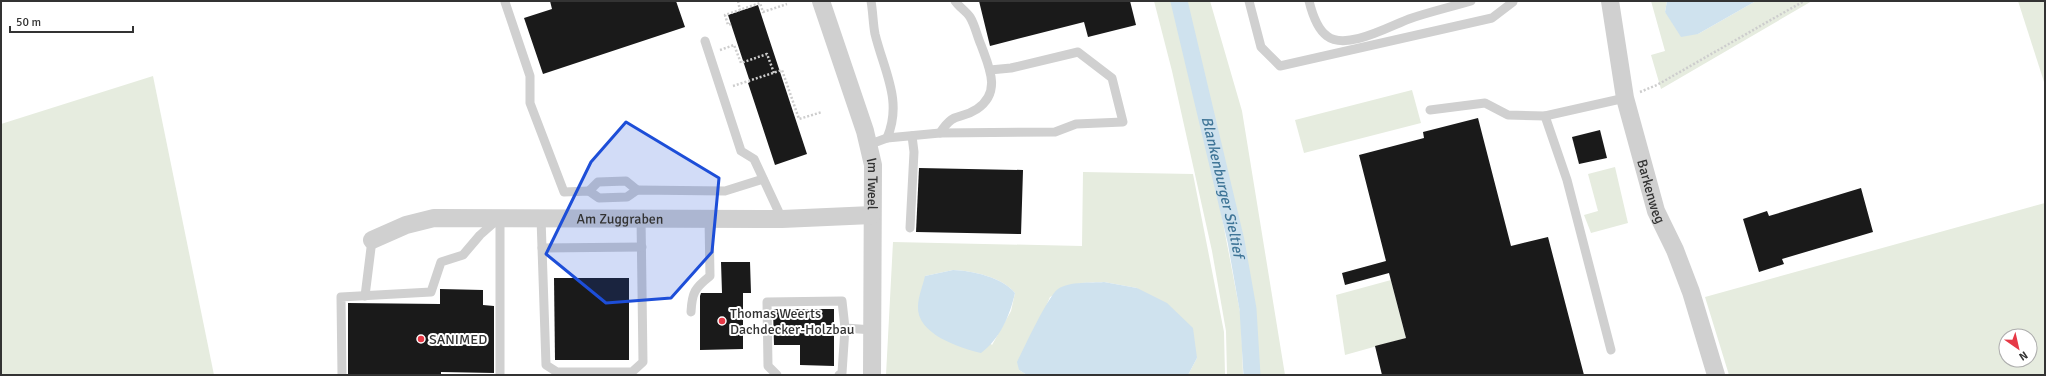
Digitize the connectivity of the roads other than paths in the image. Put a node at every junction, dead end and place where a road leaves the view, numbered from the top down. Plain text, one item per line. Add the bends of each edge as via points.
1 (821, 1) edge
2 (871, 1) edge
3 (955, 1) edge
4 (1249, 1) edge
5 (1309, 1) edge
6 (1471, 1) edge
7 (1513, 1) edge
8 (1610, 1) edge
9 (505, 2) dead end
10 (705, 41) dead end
11 (990, 70) junction
12 (1625, 98) junction
13 (1430, 110) dead end
14 (1545, 116) junction
15 (940, 133) junction
16 (912, 136) junction
17 (887, 138) junction
18 (868, 145) junction
19 (763, 180) junction
20 (637, 190) junction
21 (589, 191) junction
22 (872, 215) junction
23 (500, 217) junction
24 (541, 218) junction
25 (642, 218) junction
26 (709, 218) junction
27 (782, 219) junction
28 (910, 228) dead end
29 (372, 240) joint
30 (642, 247) junction
31 (542, 248) junction
32 (365, 296) junction
33 (691, 312) dead end
34 (845, 328) junction
35 (873, 330) junction
36 (1611, 350) dead end
37 (342, 375) edge
38 (500, 375) edge
39 (777, 375) edge
40 (839, 375) edge
41 (872, 375) edge
42 (1716, 375) edge

1 - 18 street, Im Tweel
2 - 17 lane via 875,34 894,103 894,119
3 - 11 lane via 970,16
4 - 7 lane via 1261,47 1280,66 1492,18
5 - 6 lane via 1317,23 1327,37 1343,41 1375,34 1408,20
8 - 12 street, Barkenweg
9 - 21 lane via 530,76 530,103 564,192
10 - 19 lane via 741,152 754,159
11 - 15 lane via 992,89 983,104 948,121
11 - 15 lane via 1011,68 1078,52 1112,78 1123,122 1076,124 1055,132
12 - 14 lane
12 - 42 street, Barkenweg via 1656,211 1691,292
13 - 14 lane via 1485,103 1508,115
14 - 36 lane via 1567,180
15 - 16 lane
16 - 17 lane
16 - 28 lane via 914,152
17 - 18 lane
18 - 22 street, Im Tweel via 873,164
19 - 20 lane via 725,191
19 - 27 lane
20 - 21 lane via 627,197 599,198
20 - 21 lane via 626,181 598,182
22 - 27 street, Am Zuggraben
22 - 35 street, Im Tweel
23 - 24 street, Am Zuggraben
23 - 29 street, Am Zuggraben via 434,218 406,225
23 - 32 lane via 463,255 441,262 430,292
23 - 38 lane
24 - 25 street, Am Zuggraben
24 - 31 lane
25 - 26 street, Am Zuggraben
25 - 30 lane
26 - 27 street, Am Zuggraben
26 - 33 lane via 710,276 696,287 691,298
29 - 32 lane
30 - 31 lane
30 - 31 lane via 643,362 632,372 557,372 546,365
32 - 37 lane via 341,297
34 - 35 lane
34 - 39 lane via 842,300 767,302 768,366
34 - 40 lane via 842,373
35 - 41 street, Im Tweel

